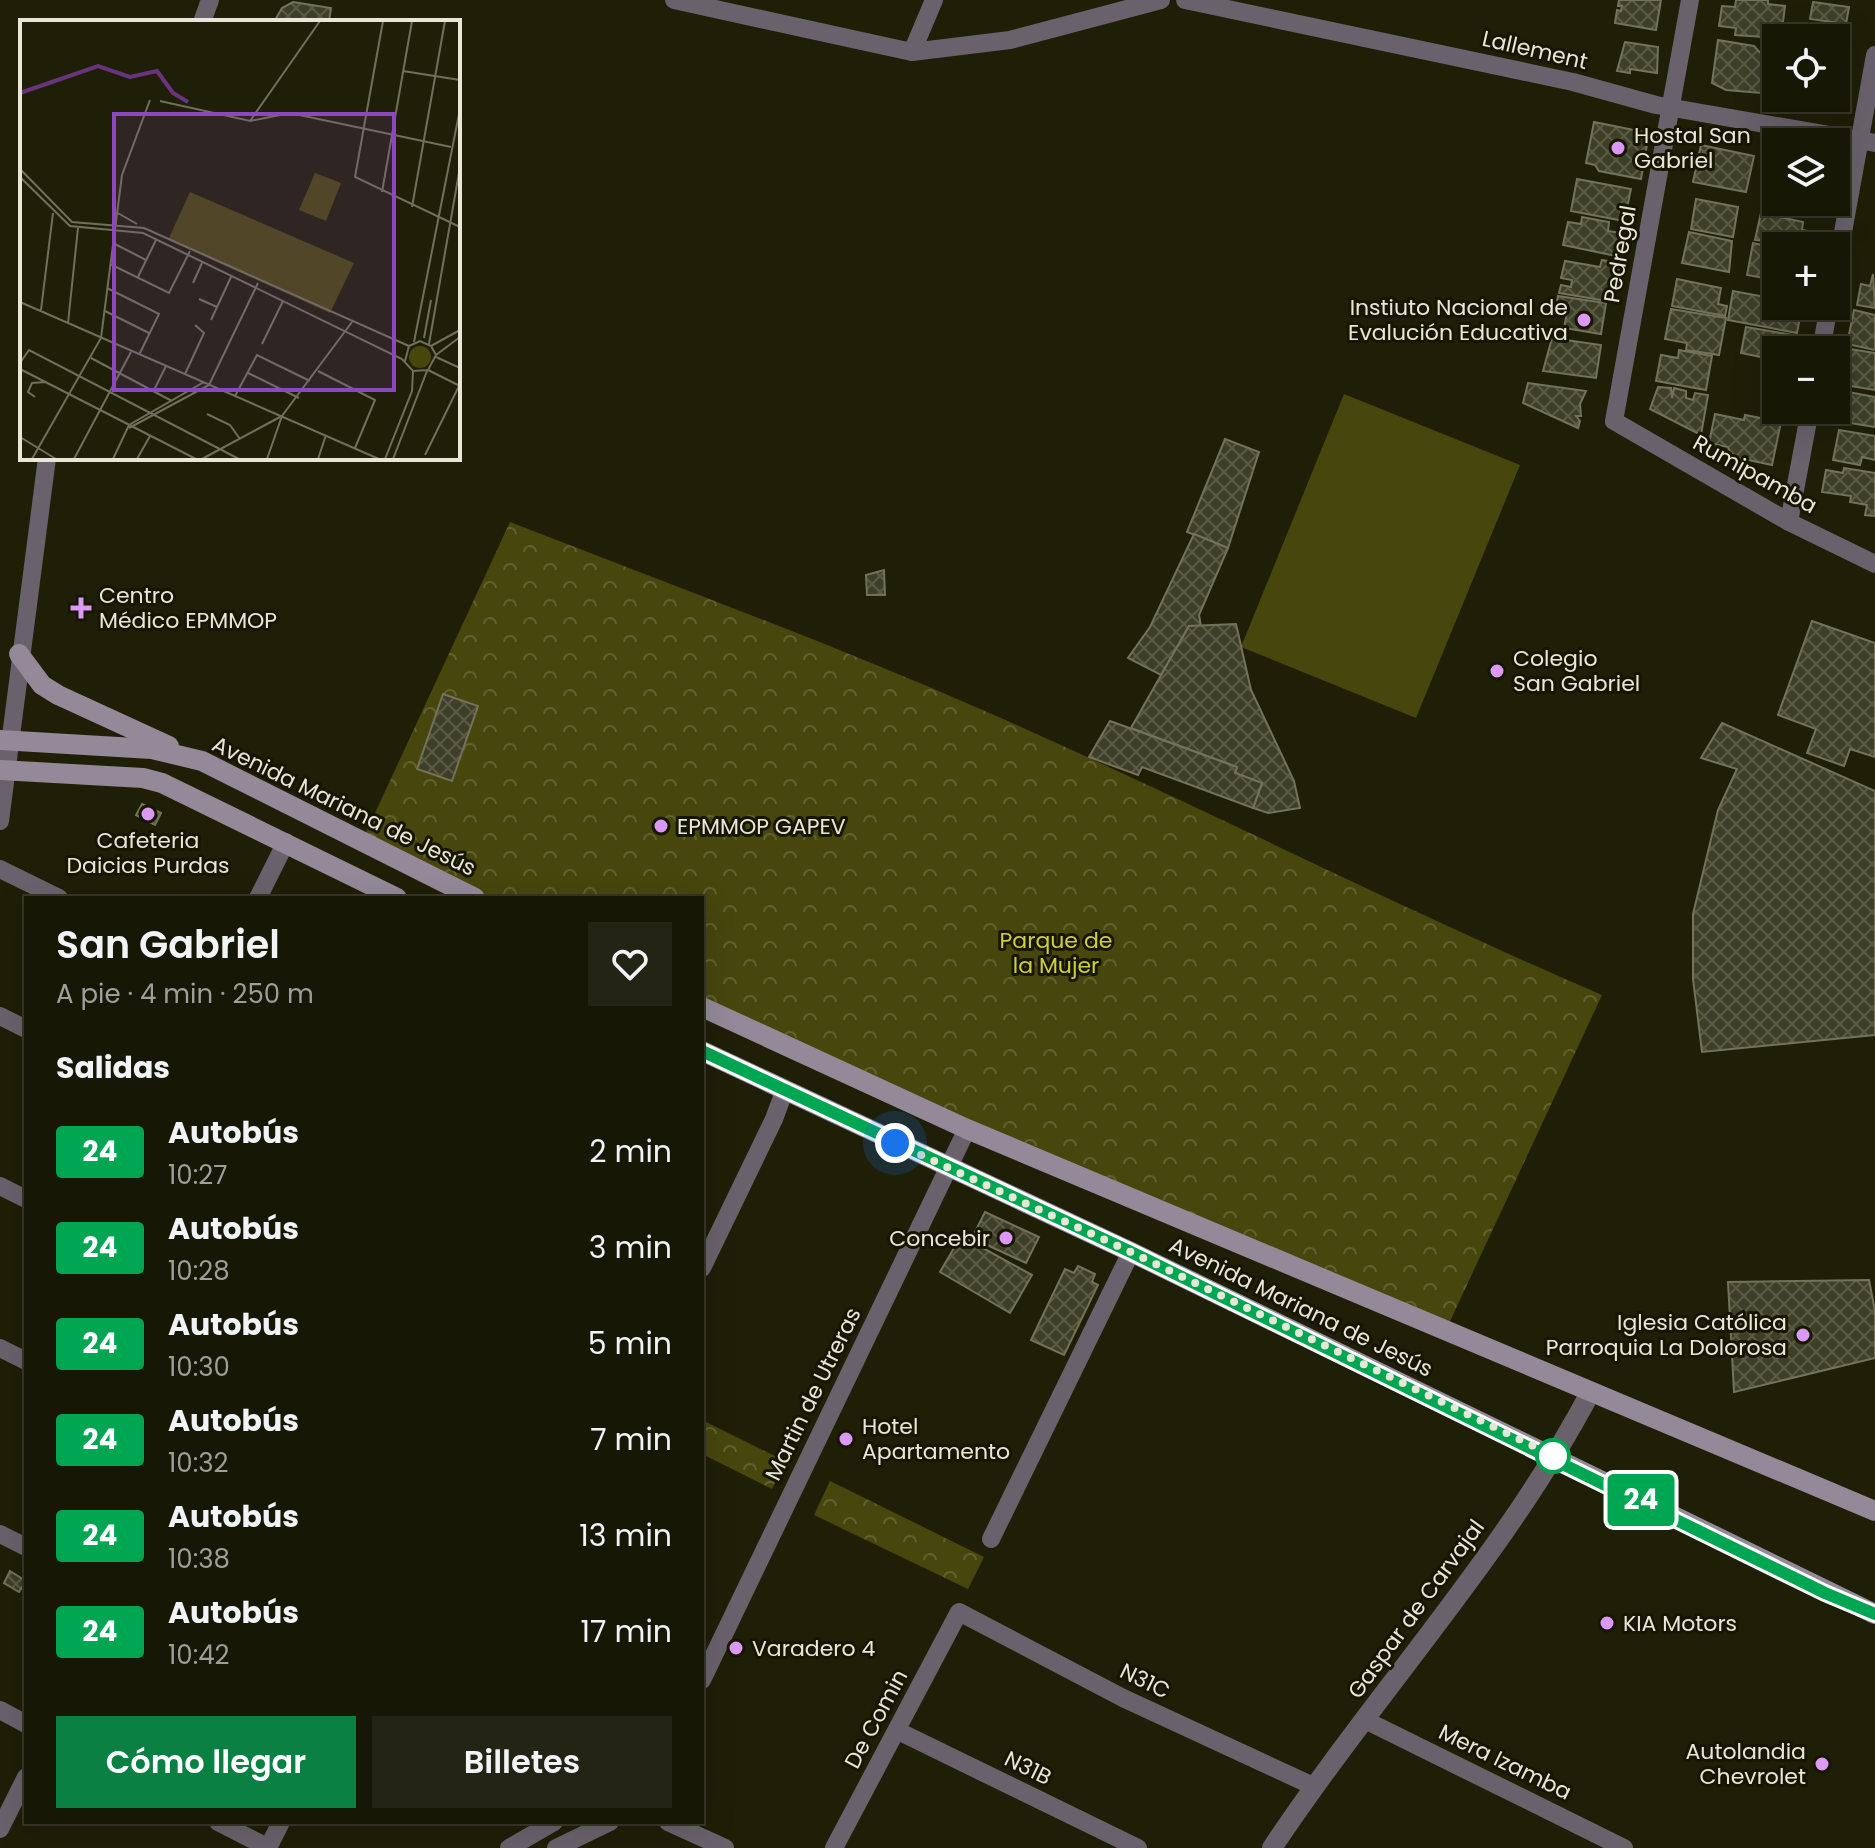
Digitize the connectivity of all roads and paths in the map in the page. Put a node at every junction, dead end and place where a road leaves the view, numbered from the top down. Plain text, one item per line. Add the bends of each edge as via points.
1 (210, 0) edge
2 (674, 0) edge
3 (934, 0) edge
4 (1161, 0) edge
5 (1185, 0) edge
6 (1690, 0) edge
7 (203, 20) edge
8 (912, 52) junction
9 (1875, 55) edge
10 (1671, 108) junction
11 (1868, 142) edge
12 (1846, 232) edge
13 (1614, 421) joint
14 (1807, 424) edge
15 (47, 460) edge
16 (1789, 522) junction
17 (1875, 564) edge
18 (19, 654) junction
19 (5, 740) edge
20 (202, 761) junction
21 (3, 770) edge
22 (0, 821) edge
23 (286, 842) junction
24 (0, 869) edge
25 (55, 896) edge
26 (259, 896) edge
27 (393, 896) edge
28 (471, 896) edge
29 (704, 1008) edge
30 (0, 1016) edge
31 (24, 1028) edge
32 (704, 1052) edge
33 (784, 1092) junction
34 (967, 1129) junction
35 (949, 1168) junction
36 (0, 1186) edge
37 (24, 1198) edge
38 (1131, 1252) junction
39 (704, 1264) edge
40 (0, 1348) edge
41 (24, 1360) edge
42 (1590, 1393) junction
43 (1556, 1457) junction
44 (1875, 1511) edge
45 (0, 1534) edge
46 (991, 1539) dead end
47 (24, 1546) edge
48 (959, 1612) joint
49 (1875, 1614) edge
50 (704, 1676) edge
51 (0, 1710) edge
52 (1365, 1720) junction
53 (24, 1723) edge
54 (898, 1731) junction
55 (24, 1781) edge
56 (1313, 1786) junction
57 (222, 1824) edge
58 (280, 1824) edge
59 (551, 1824) edge
60 (606, 1824) edge
61 (672, 1824) edge
62 (0, 1829) edge
63 (268, 1848) edge
64 (509, 1848) edge
65 (556, 1848) edge
66 (725, 1848) edge
67 (834, 1848) edge
68 (1138, 1848) edge
69 (1272, 1848) edge
70 (1624, 1848) edge

1 - 7 street
2 - 8 street
3 - 8 street
4 - 8 street via 1010,40
5 - 10 street, Lallement via 1573,82
6 - 10 street, Pedregal
9 - 11 street
10 - 11 street, Lallement
10 - 13 street, Pedregal
11 - 12 street
13 - 16 street, Rumipamba
14 - 16 street
15 - 18 street
16 - 17 street, Rumipamba
18 - 19 street
18 - 20 main road via 42,685 58,695
19 - 20 main road, Avenida Mariana de Jesús via 152,749
19 - 21 street
20 - 28 main road, Avenida Mariana de Jesús
21 - 22 street
21 - 23 main road via 143,778
23 - 26 street
23 - 27 main road
24 - 25 street
29 - 34 main road, Avenida Mariana de Jesús
30 - 31 street
32 - 33 main road, Avenida Mariana de Jesús
33 - 35 main road, Avenida Mariana de Jesús
33 - 39 street
34 - 35 street, Martin de Utreras
34 - 42 main road, Avenida Mariana de Jesús
35 - 38 main road, Avenida Mariana de Jesús
35 - 50 street, Martin de Utreras
36 - 37 street
38 - 43 main road, Avenida Mariana de Jesús
38 - 46 street
40 - 41 street
42 - 43 street, Gaspar de Carvajal
42 - 44 main road, Avenida Mariana de Jesús
43 - 49 main road, Avenida Mariana de Jesús
43 - 52 street, Gaspar de Carvajal
45 - 47 street
48 - 54 street, De Comin
48 - 56 street, N31C via 1123,1698
51 - 53 street
52 - 56 street, Gaspar de Carvajal
52 - 70 street, Mera Izamba
54 - 67 street, De Comin
54 - 68 street, N31B
55 - 62 street
56 - 69 street, Gaspar de Carvajal
57 - 63 street
58 - 63 street
59 - 64 street
60 - 65 street
61 - 66 street

